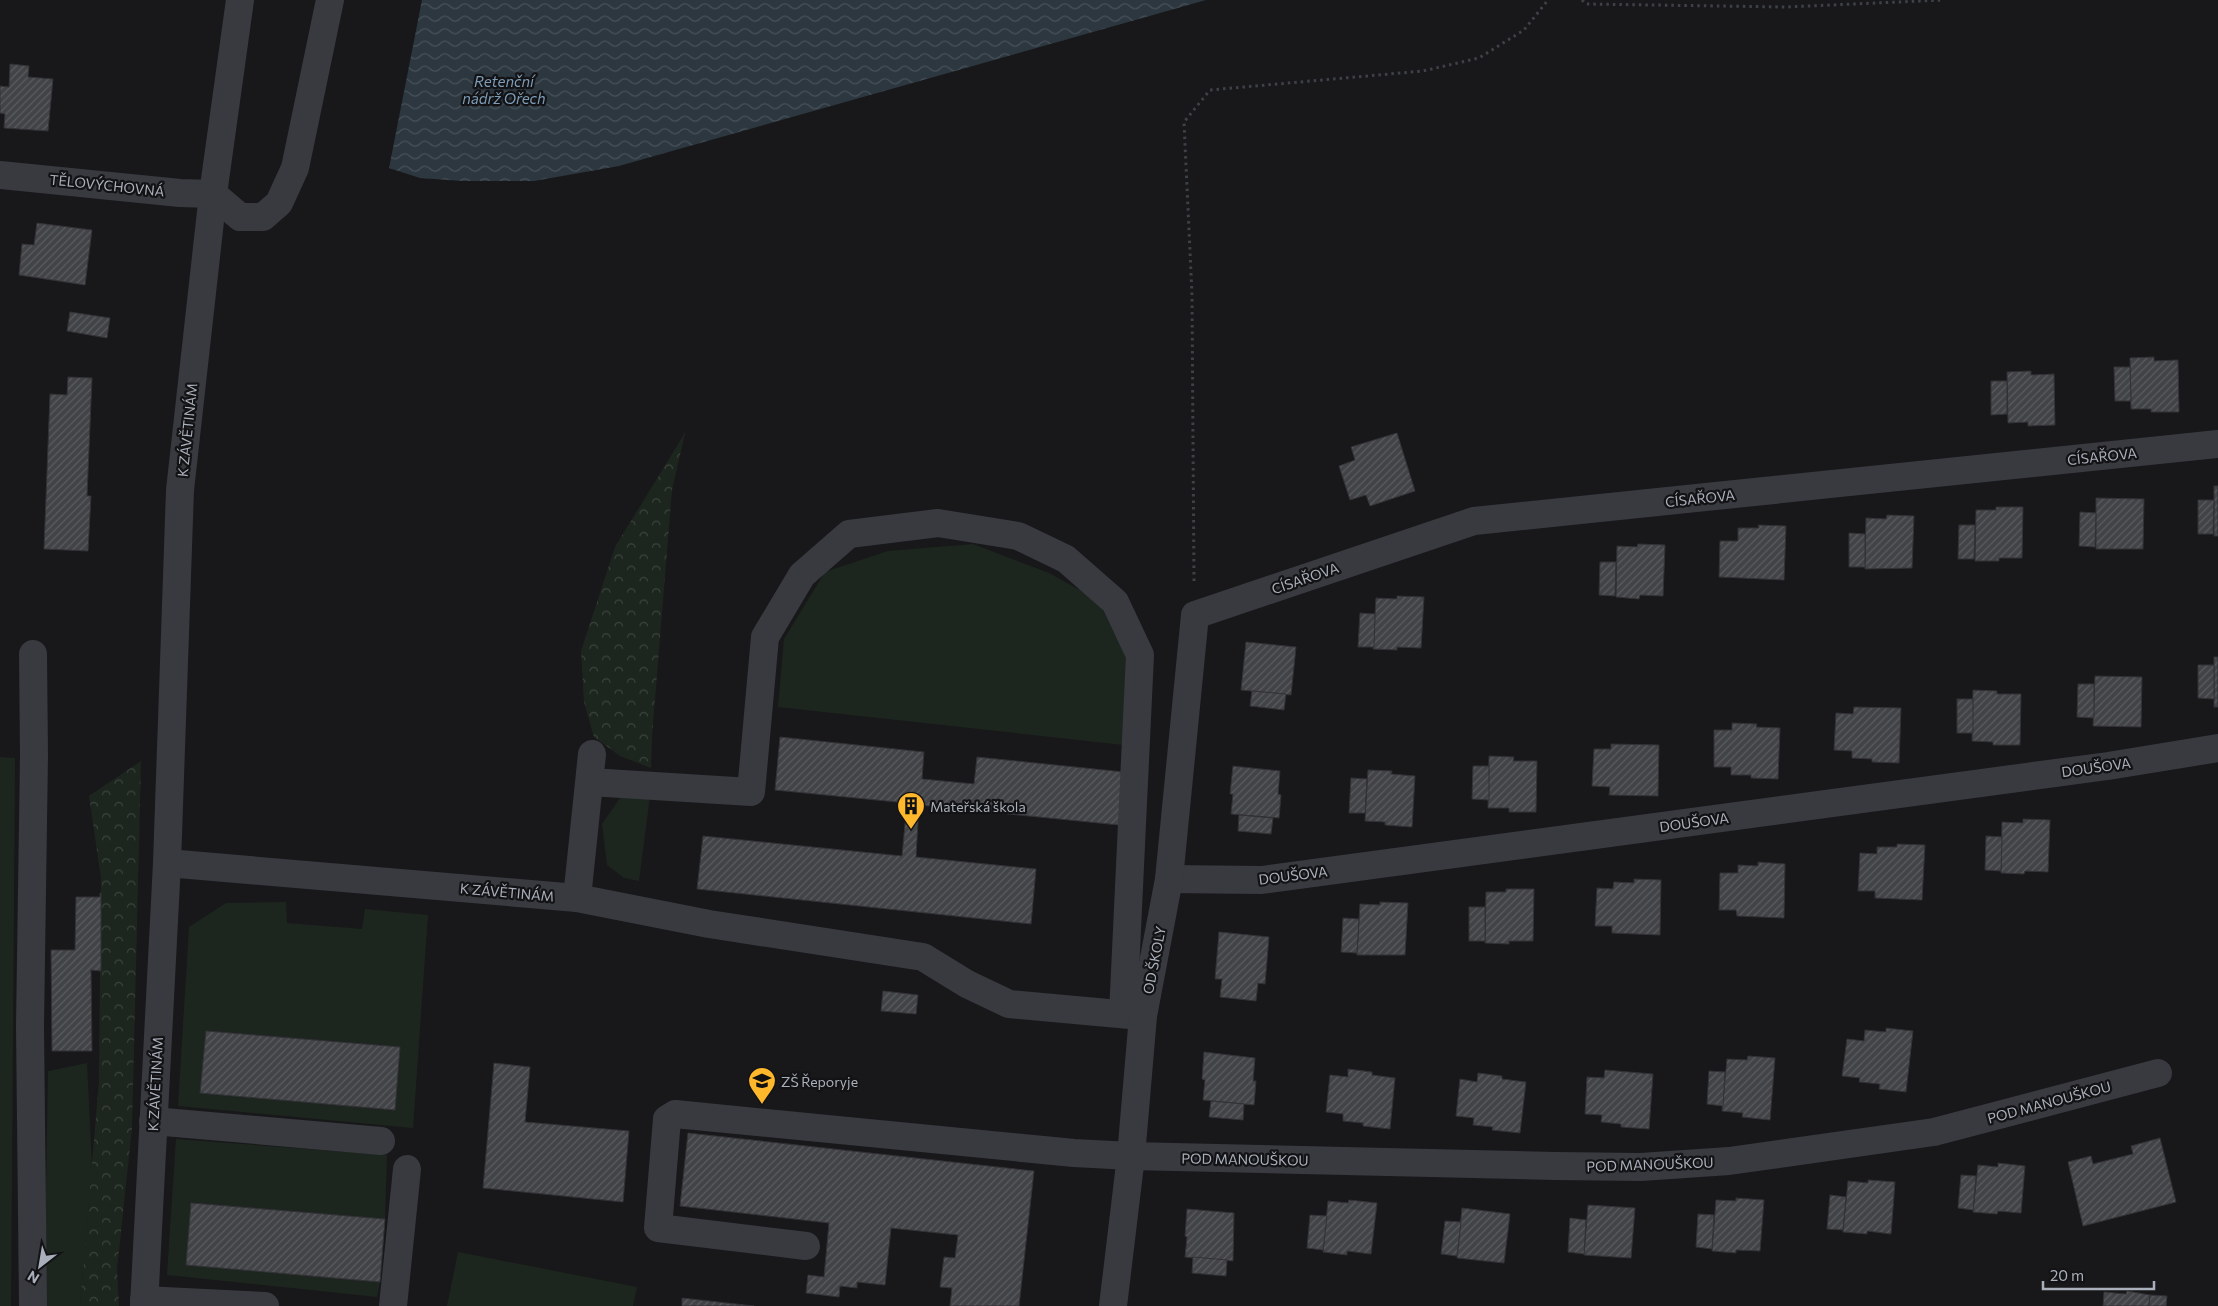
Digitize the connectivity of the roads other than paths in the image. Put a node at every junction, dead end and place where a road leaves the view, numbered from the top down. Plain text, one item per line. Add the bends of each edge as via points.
1 (240, 0) edge
2 (330, 0) edge
3 (0, 175) edge
4 (213, 194) junction
5 (2218, 444) edge
6 (1195, 614) joint
7 (33, 654) dead end
8 (2218, 748) edge
9 (592, 754) dead end
10 (590, 782) junction
11 (167, 863) junction
12 (1169, 879) junction
13 (577, 898) junction
14 (1133, 1015) junction
15 (2158, 1073) dead end
16 (153, 1121) junction
17 (381, 1141) dead end
18 (1131, 1156) junction
19 (408, 1169) dead end
20 (806, 1246) dead end
21 (144, 1303) edge
22 (33, 1306) edge
23 (265, 1306) edge
24 (393, 1306) edge
25 (1113, 1306) edge

1 - 4 street, K ZÁVĚTINÁM
2 - 4 street via 295,168 279,204 263,218 240,217
3 - 4 street, TĚLOVÝCHOVNÁ
4 - 11 street, K ZÁVĚTINÁM via 180,490
5 - 6 street, CÍSAŘOVA via 1474,521
6 - 12 street, OD ŠKOLY
7 - 22 street via 30,1026
8 - 12 street, DOUŠOVA via 2089,769 1262,880
9 - 10 street
10 - 13 street
10 - 14 street via 751,792 765,637 802,575 849,534 938,523 1018,536 1066,559 1115,602 1140,655
11 - 13 street, K ZÁVĚTINÁM
11 - 16 street, K ZÁVĚTINÁM
12 - 14 street, OD ŠKOLY
13 - 14 street, K ZÁVĚTINÁM via 709,924 923,957 967,984 1009,1004
14 - 18 street, OD ŠKOLY
15 - 18 street, POD MANOUŠKOU via 1934,1132 1730,1161 1641,1167
16 - 17 street
16 - 21 street, K ZÁVĚTINÁM
18 - 20 street, POD MANOUŠKOU via 675,1114 667,1119 658,1228
18 - 25 street, OD ŠKOLY
19 - 24 street
21 - 23 street

